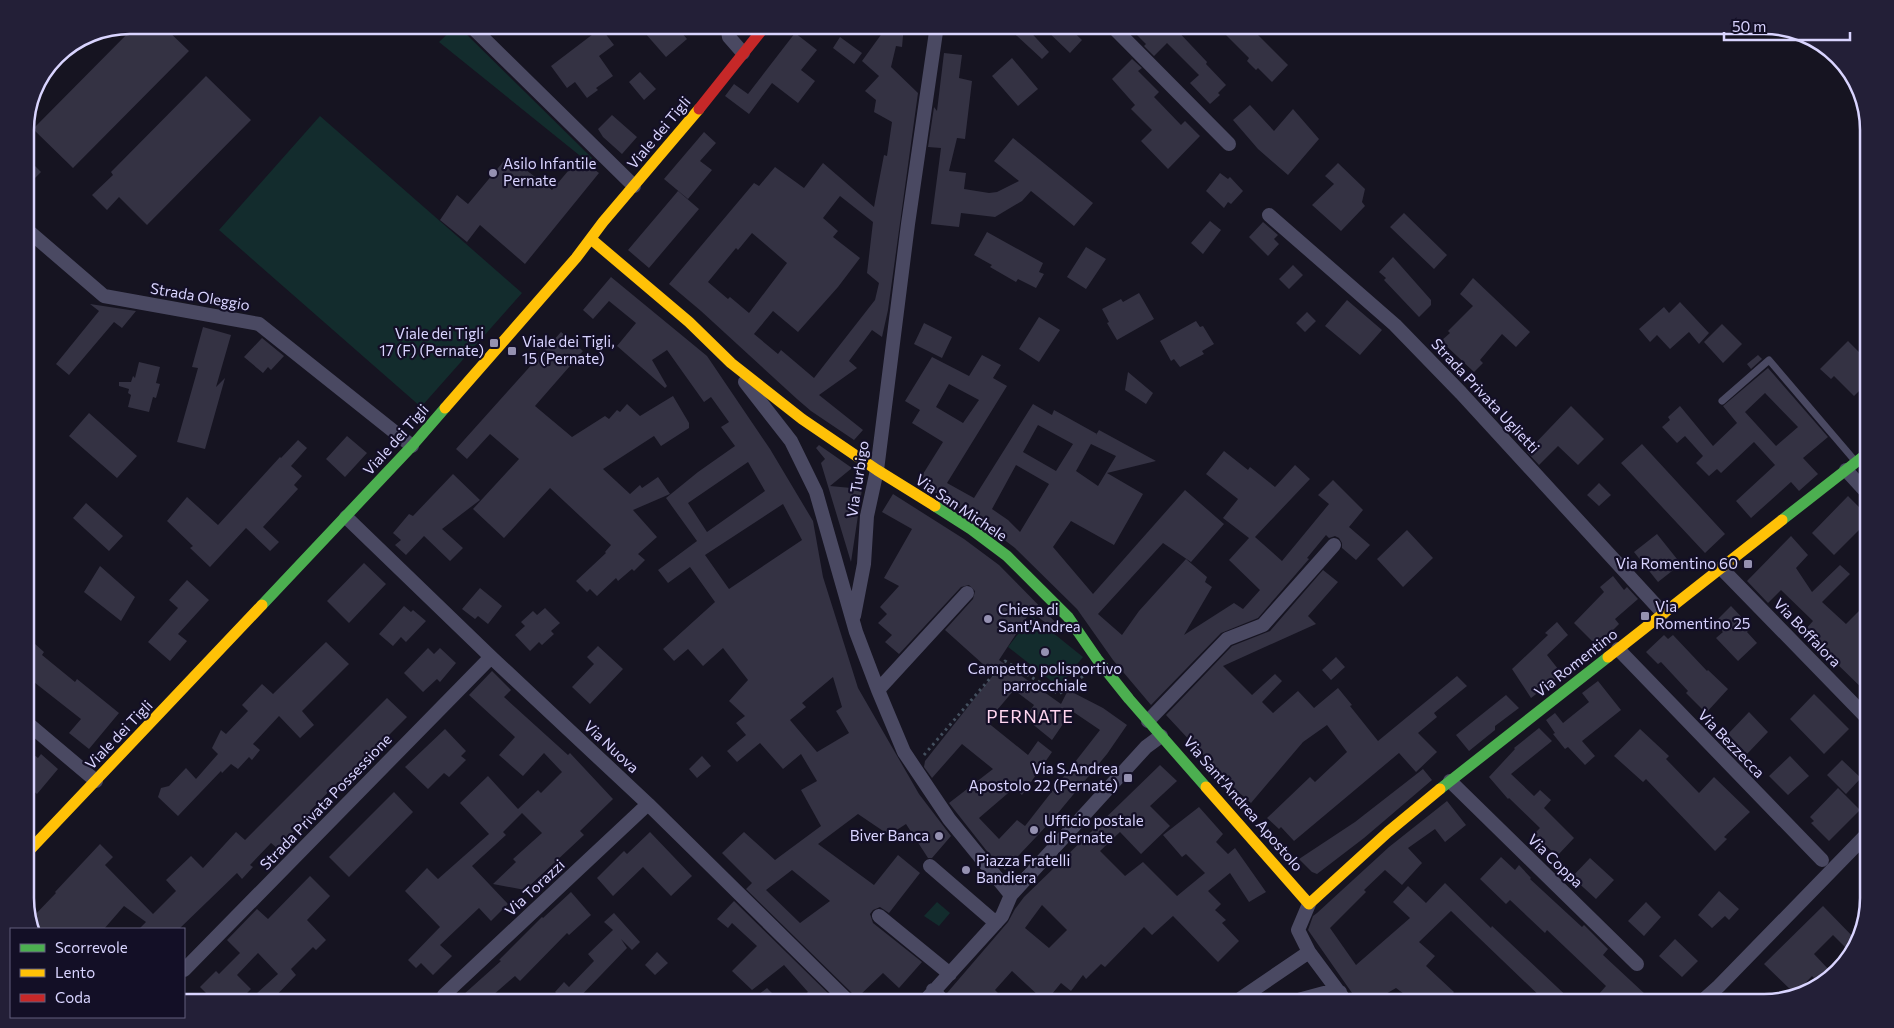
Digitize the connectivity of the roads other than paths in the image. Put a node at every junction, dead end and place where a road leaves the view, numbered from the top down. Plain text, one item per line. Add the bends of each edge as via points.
1 (479, 34) edge
2 (728, 34) edge
3 (759, 34) edge
4 (936, 34) edge
5 (1120, 34) edge
6 (743, 53) junction
7 (1229, 144) dead end
8 (634, 186) junction
9 (1269, 215) dead end
10 (34, 236) edge
11 (591, 239) junction
12 (731, 363) junction
13 (1722, 401) dead end
14 (802, 419) junction
15 (791, 441) junction
16 (412, 446) junction
17 (1860, 459) edge
18 (1851, 466) junction
19 (876, 470) junction
20 (1860, 480) edge
21 (346, 517) junction
22 (1334, 545) dead end
23 (1721, 568) junction
24 (967, 593) dead end
25 (1663, 613) junction
26 (854, 619) junction
27 (1618, 649) junction
28 (491, 657) junction
29 (878, 690) junction
30 (1860, 711) edge
31 (1148, 721) junction
32 (34, 729) edge
33 (1161, 736) junction
34 (96, 781) junction
35 (1450, 782) junction
36 (648, 804) junction
37 (1860, 841) edge
38 (34, 846) edge
39 (1822, 860) dead end
40 (930, 866) dead end
41 (1011, 895) junction
42 (1309, 904) junction
43 (879, 916) dead end
44 (996, 923) junction
45 (1309, 952) junction
46 (1637, 964) dead end
47 (185, 969) edge
48 (950, 974) junction
49 (933, 990) junction
50 (445, 994) edge
51 (841, 994) edge
52 (930, 994) edge
53 (937, 994) edge
54 (1247, 994) edge
55 (1341, 994) edge
56 (1710, 994) edge

1 - 8 street
2 - 6 street
3 - 6 street, Viale dei Tigli
4 - 19 street, Via Turbigo
5 - 7 street
6 - 8 street, Viale dei Tigli
8 - 11 street, Viale dei Tigli
9 - 25 street, Strada Privata Uglietti via 1395,324
10 - 16 street, Strada Oleggio via 104,296 259,324
11 - 12 street, Via San Michele via 669,304
11 - 16 street, Viale dei Tigli
12 - 14 street, Via San Michele
12 - 15 street
13 - 18 lane via 1769,360
14 - 15 street
14 - 19 street, Via San Michele
15 - 26 street via 816,492
16 - 21 street, Viale dei Tigli
17 - 18 street, Via Romentino
18 - 20 street
18 - 23 street, Via Romentino
19 - 26 street, Via Turbigo
19 - 31 street, Via San Michele via 971,529 1007,556 1068,617 1097,659
21 - 28 street, Via Nuova
21 - 34 street, Viale dei Tigli
22 - 31 street via 1263,624 1227,639
23 - 25 street, Via Romentino
23 - 30 street, Via Boffalora
24 - 29 street
25 - 27 street, Via Romentino
26 - 29 street, Via Turbigo
27 - 35 street, Via Romentino
27 - 39 street, Via Bezzecca
28 - 36 street, Via Nuova
28 - 47 street, Strada Privata Possessione
29 - 41 street, Via Turbigo via 904,752 949,819
31 - 33 street, Via San Michele
32 - 34 street
33 - 41 street, Via Sant'Andrea Apostolo via 1146,747
33 - 42 street, Via Sant'Andrea Apostolo
34 - 38 street, Viale dei Tigli
35 - 42 street, Via Romentino via 1388,832
35 - 46 street, Via Coppa
36 - 50 street, Via Torazzi
36 - 51 street, Via Nuova
37 - 56 street
40 - 44 street
41 - 44 street, Via Sant'Andrea Apostolo
42 - 45 street via 1298,930
43 - 48 street
44 - 48 street, Via Sant'Andrea Apostolo
45 - 54 street
45 - 55 street
48 - 49 street, Via Sant'Andrea Apostolo
49 - 52 street, Via Sant'Andrea Apostolo
49 - 53 street

